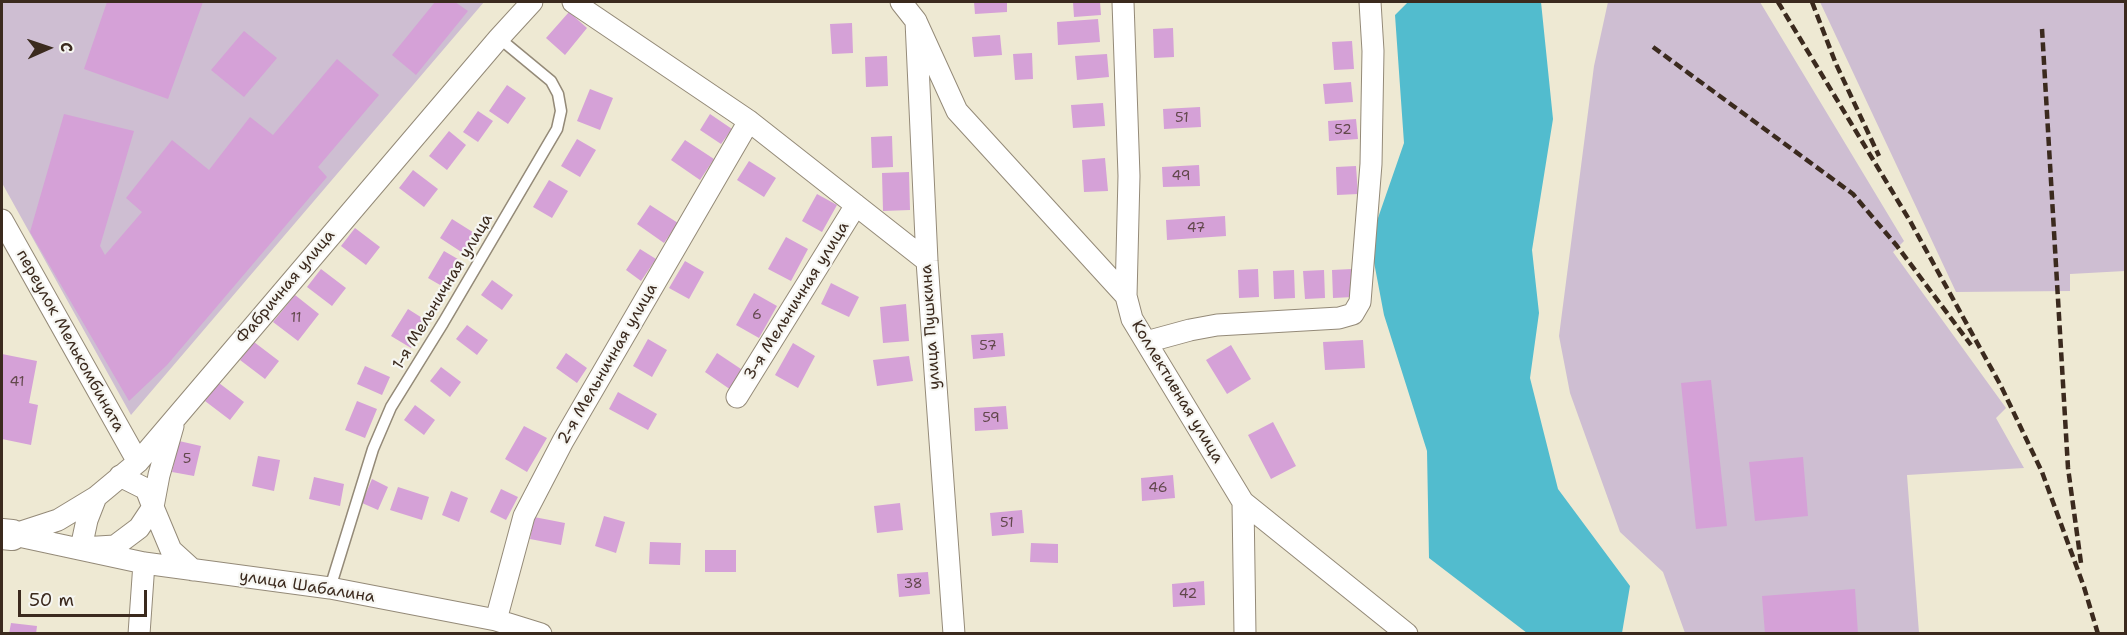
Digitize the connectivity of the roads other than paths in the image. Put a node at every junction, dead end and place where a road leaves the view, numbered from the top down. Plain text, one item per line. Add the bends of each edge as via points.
1 (532, 2) edge
2 (573, 2) edge
3 (901, 2) edge
4 (1123, 2) edge
5 (1370, 2) edge
6 (916, 21) junction
7 (499, 38) junction
8 (749, 120) junction
9 (856, 205) junction
10 (2, 220) edge
11 (927, 261) junction
12 (1126, 296) junction
13 (1146, 342) junction
14 (737, 397) dead end
15 (176, 417) junction
16 (138, 462) junction
17 (120, 477) junction
18 (96, 497) junction
19 (1243, 502) junction
20 (153, 507) junction
21 (7, 534) edge
22 (81, 548) junction
23 (144, 563) junction
24 (193, 570) junction
25 (330, 588) junction
26 (496, 620) junction
27 (517, 630) edge
28 (139, 633) edge
29 (541, 633) edge
30 (954, 633) edge
31 (1245, 633) edge
32 (1407, 633) edge

1 - 7 street, Фабричная улица
2 - 8 street
3 - 6 street
4 - 12 street, Коллективная улица via 1129,176
5 - 13 street via 1371,164 1360,302 1353,314 1217,325
6 - 11 street, улица Пушкина
6 - 12 street via 957,111
7 - 15 street, Фабричная улица
7 - 25 lane, 1-я Мельничная улица via 551,81 561,111 556,129 391,407 373,449
8 - 9 street
8 - 26 street, 2-я Мельничная улица via 563,441 524,516
9 - 11 street
9 - 14 street, 3-я Мельничная улица
10 - 16 street, переулок Мелькомбината
11 - 30 street, улица Пушкина
12 - 13 street, Коллективная улица via 1132,319
13 - 19 street, Коллективная улица
15 - 16 street, Фабричная улица
15 - 20 street
16 - 17 street, Фабричная улица
17 - 18 street, Фабричная улица
17 - 20 street via 146,489
18 - 21 street, Фабричная улица via 58,520
18 - 22 street
19 - 31 street
19 - 32 street
20 - 22 street via 139,528 115,546
20 - 24 street via 171,550
21 - 22 street, улица Шабалина
22 - 23 street, улица Шабалина
23 - 24 street, улица Шабалина
23 - 28 street
24 - 25 street, улица Шабалина
25 - 26 street, улица Шабалина
26 - 27 street, улица Шабалина
27 - 29 street, улица Шабалина

